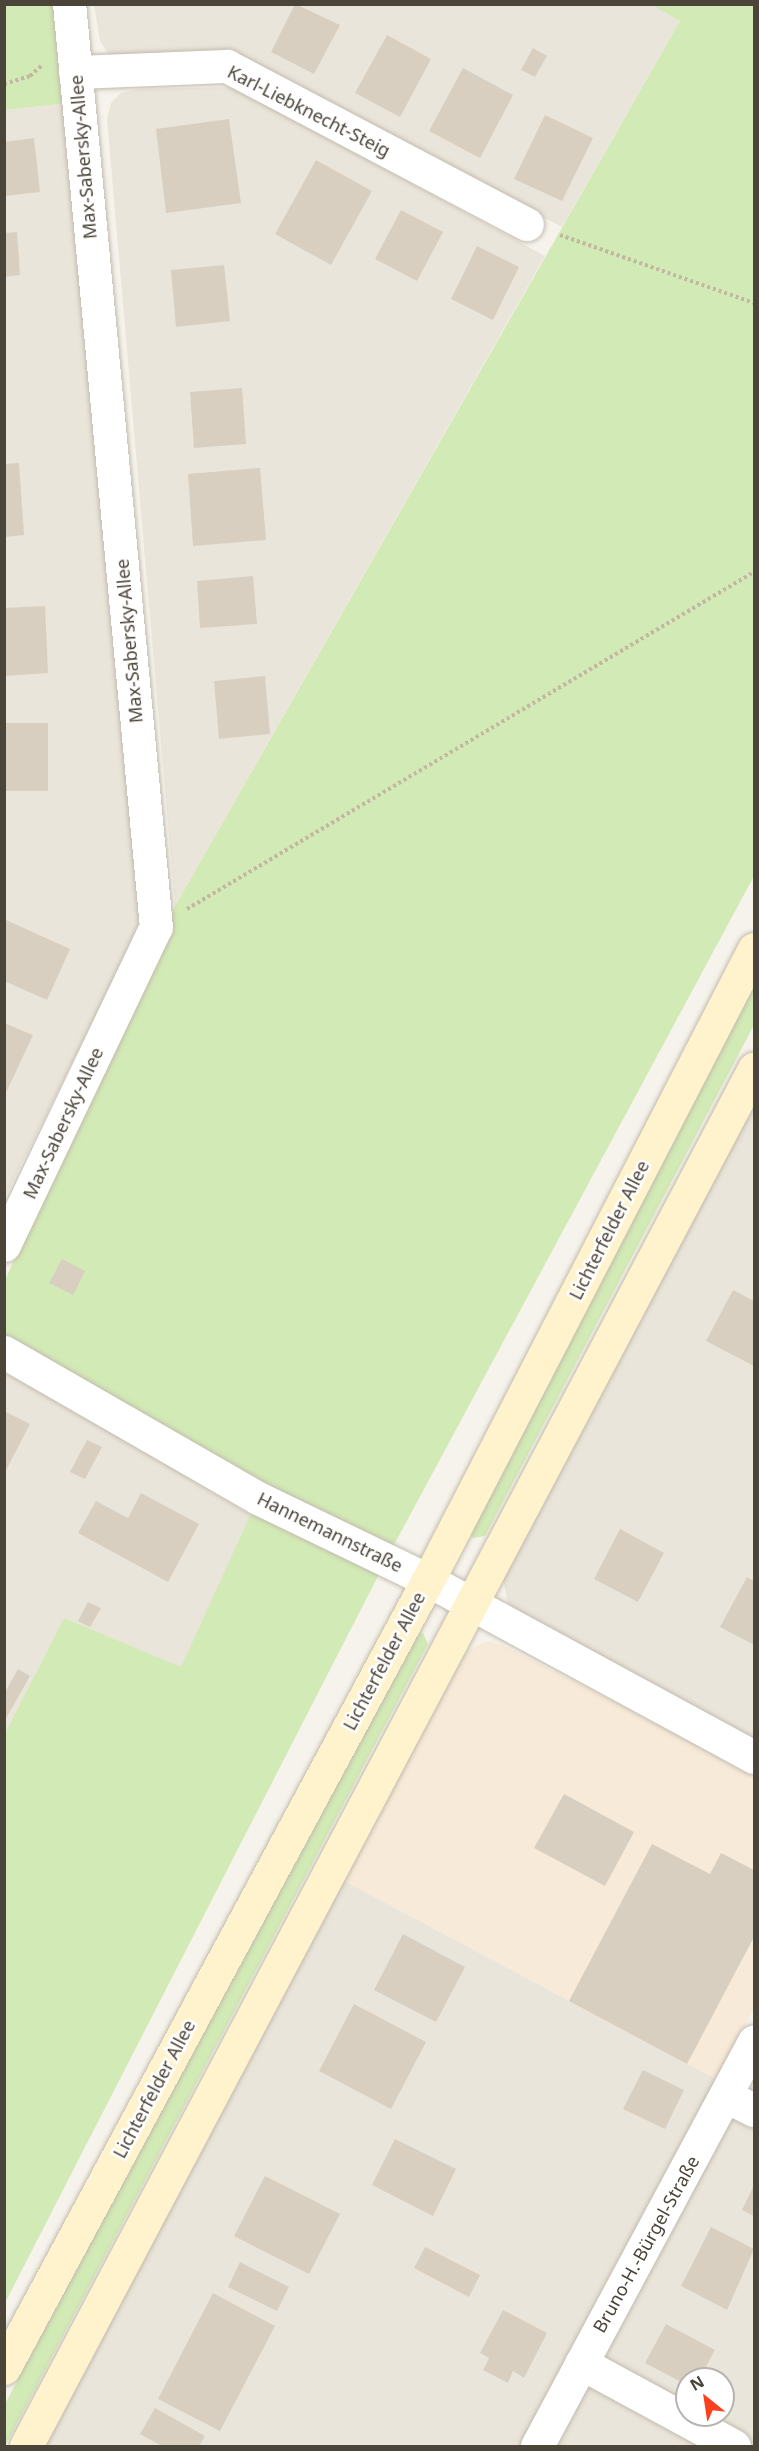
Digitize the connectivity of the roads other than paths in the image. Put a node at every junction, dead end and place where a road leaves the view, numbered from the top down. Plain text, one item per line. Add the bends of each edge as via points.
1 (69, 4) edge
2 (75, 72) junction
3 (527, 224) road end
4 (754, 949) edge
5 (754, 1069) edge
6 (4, 1245) edge
7 (4, 1352) edge
8 (428, 1580) junction
9 (471, 1606) junction
10 (754, 1757) edge
11 (754, 2042) edge
12 (740, 2103) edge
13 (581, 2363) junction
14 (4, 2368) edge
15 (26, 2446) edge
16 (537, 2446) edge
17 (735, 2446) edge

1 - 2 street, Max-Sabersky-Allee
2 - 3 street, Karl-Liebknecht-Steig via 227,66
2 - 6 street, Max-Sabersky-Allee via 156,927
4 - 8 main road, Lichterfelder Allee
5 - 9 main road
7 - 8 street, Hannemannstraße via 258,1498
8 - 9 street, Hannemannstraße
8 - 14 main road, Lichterfelder Allee
9 - 10 street, Hannemannstraße
9 - 15 main road
11 - 12 street, Bruno-H.-Bürgel-Straße
12 - 13 street, Bruno-H.-Bürgel-Straße
13 - 16 street, Bruno-H.-Bürgel-Straße
13 - 17 street

